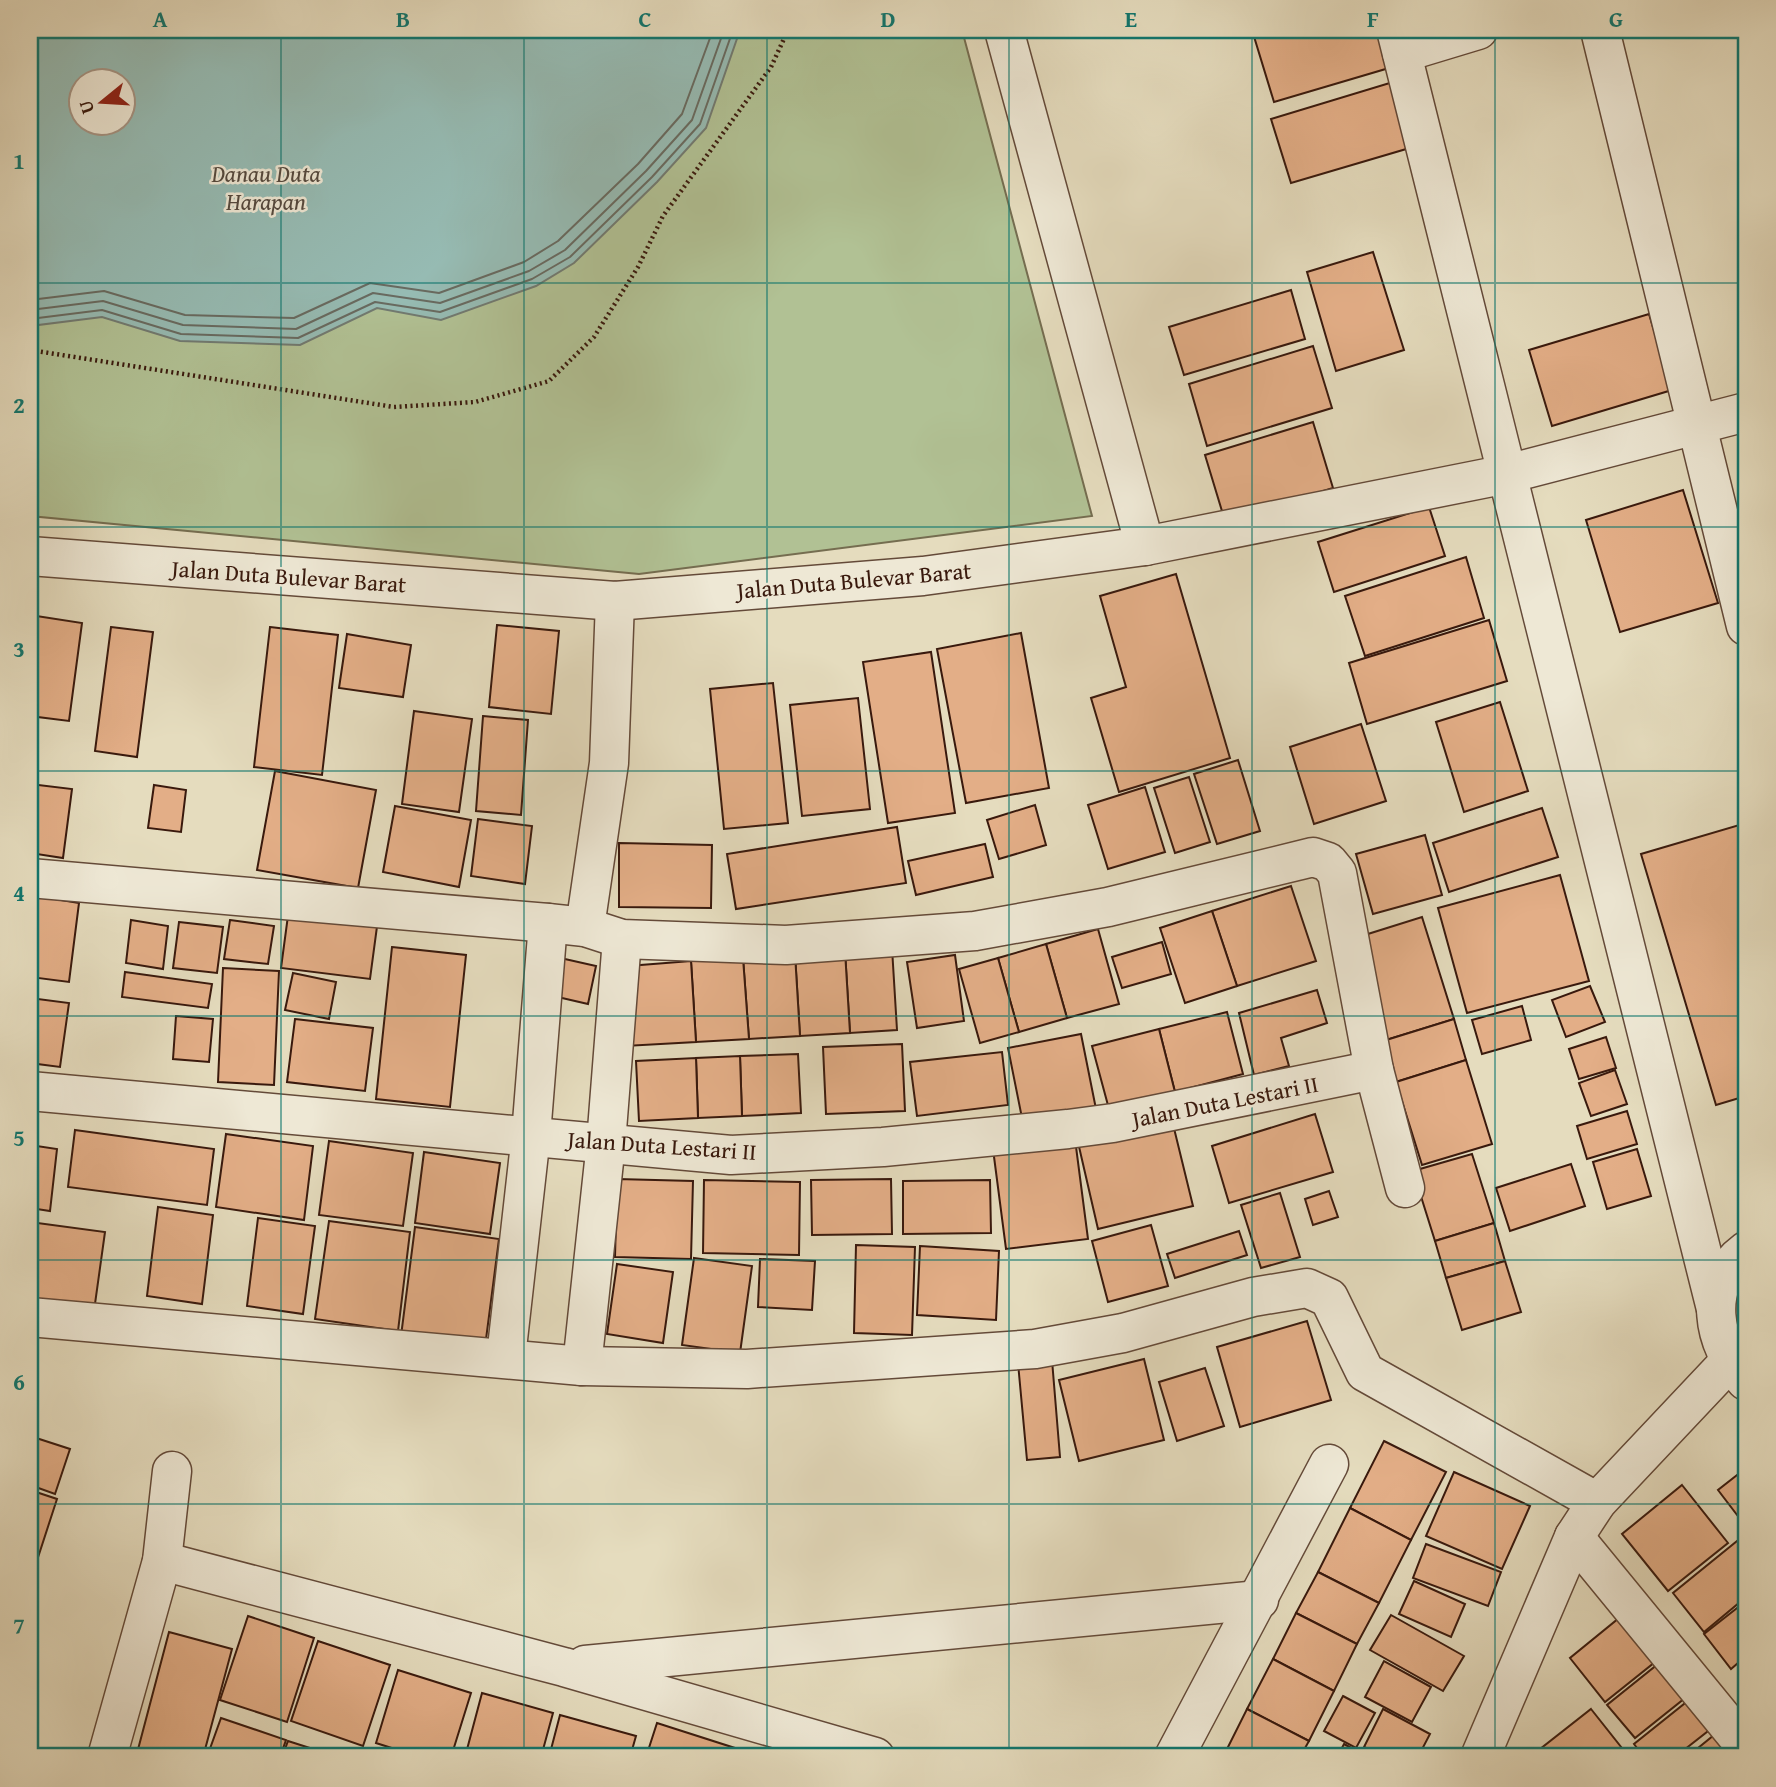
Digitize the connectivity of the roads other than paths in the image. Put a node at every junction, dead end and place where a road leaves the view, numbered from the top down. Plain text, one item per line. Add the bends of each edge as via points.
1 (1004, 30) edge
2 (1478, 30) edge
3 (1600, 30) edge
4 (1399, 41) edge
5 (1746, 412) edge
6 (1698, 425) junction
7 (1507, 474) junction
8 (1144, 546) junction
9 (30, 556) edge
10 (615, 601) junction
11 (1746, 626) edge
12 (30, 878) edge
13 (548, 923) junction
14 (585, 927) junction
15 (622, 939) junction
16 (1374, 1070) junction
17 (30, 1091) edge
18 (531, 1135) junction
19 (606, 1143) junction
20 (1405, 1188) dead end
21 (1746, 1251) edge
22 (1716, 1309) junction
23 (30, 1317) edge
24 (506, 1357) junction
25 (582, 1366) junction
26 (1738, 1372) edge
27 (1329, 1464) dead end
28 (172, 1471) dead end
29 (1597, 1502) junction
30 (1574, 1537) junction
31 (162, 1561) junction
32 (1259, 1601) junction
33 (564, 1667) junction
34 (1746, 1747) edge
35 (107, 1757) edge
36 (876, 1757) edge
37 (1174, 1757) edge
38 (1481, 1757) edge

1 - 8 street
2 - 4 street
3 - 6 street
4 - 7 street
5 - 6 street, Jalan Duta Bulevar Barat
6 - 7 street, Jalan Duta Bulevar Barat
6 - 11 street
7 - 8 street, Jalan Duta Bulevar Barat
7 - 22 street
8 - 10 street, Jalan Duta Bulevar Barat via 923,576
9 - 10 street, Jalan Duta Bulevar Barat
10 - 14 street via 609,763
12 - 13 street
13 - 14 street
13 - 18 street
14 - 15 street
15 - 16 street via 786,945 975,931 1108,907 1313,857 1328,862 1337,873
15 - 19 street
16 - 19 street, Jalan Duta Lestari II via 1113,1123 922,1143 731,1155
16 - 20 street
17 - 18 street, Jalan Duta Lestari II
18 - 19 street, Jalan Duta Lestari II
18 - 24 street
19 - 25 street
21 - 22 street via 1723,1282
22 - 26 street via 1718,1336
23 - 24 street
24 - 25 street
25 - 29 street via 747,1369 1035,1349 1124,1333 1253,1297 1307,1288 1329,1298 1365,1372
26 - 29 street
27 - 32 street
28 - 31 street
29 - 30 street
30 - 34 street
30 - 38 street
31 - 33 street
31 - 35 street
32 - 33 street
32 - 37 street
33 - 36 street

